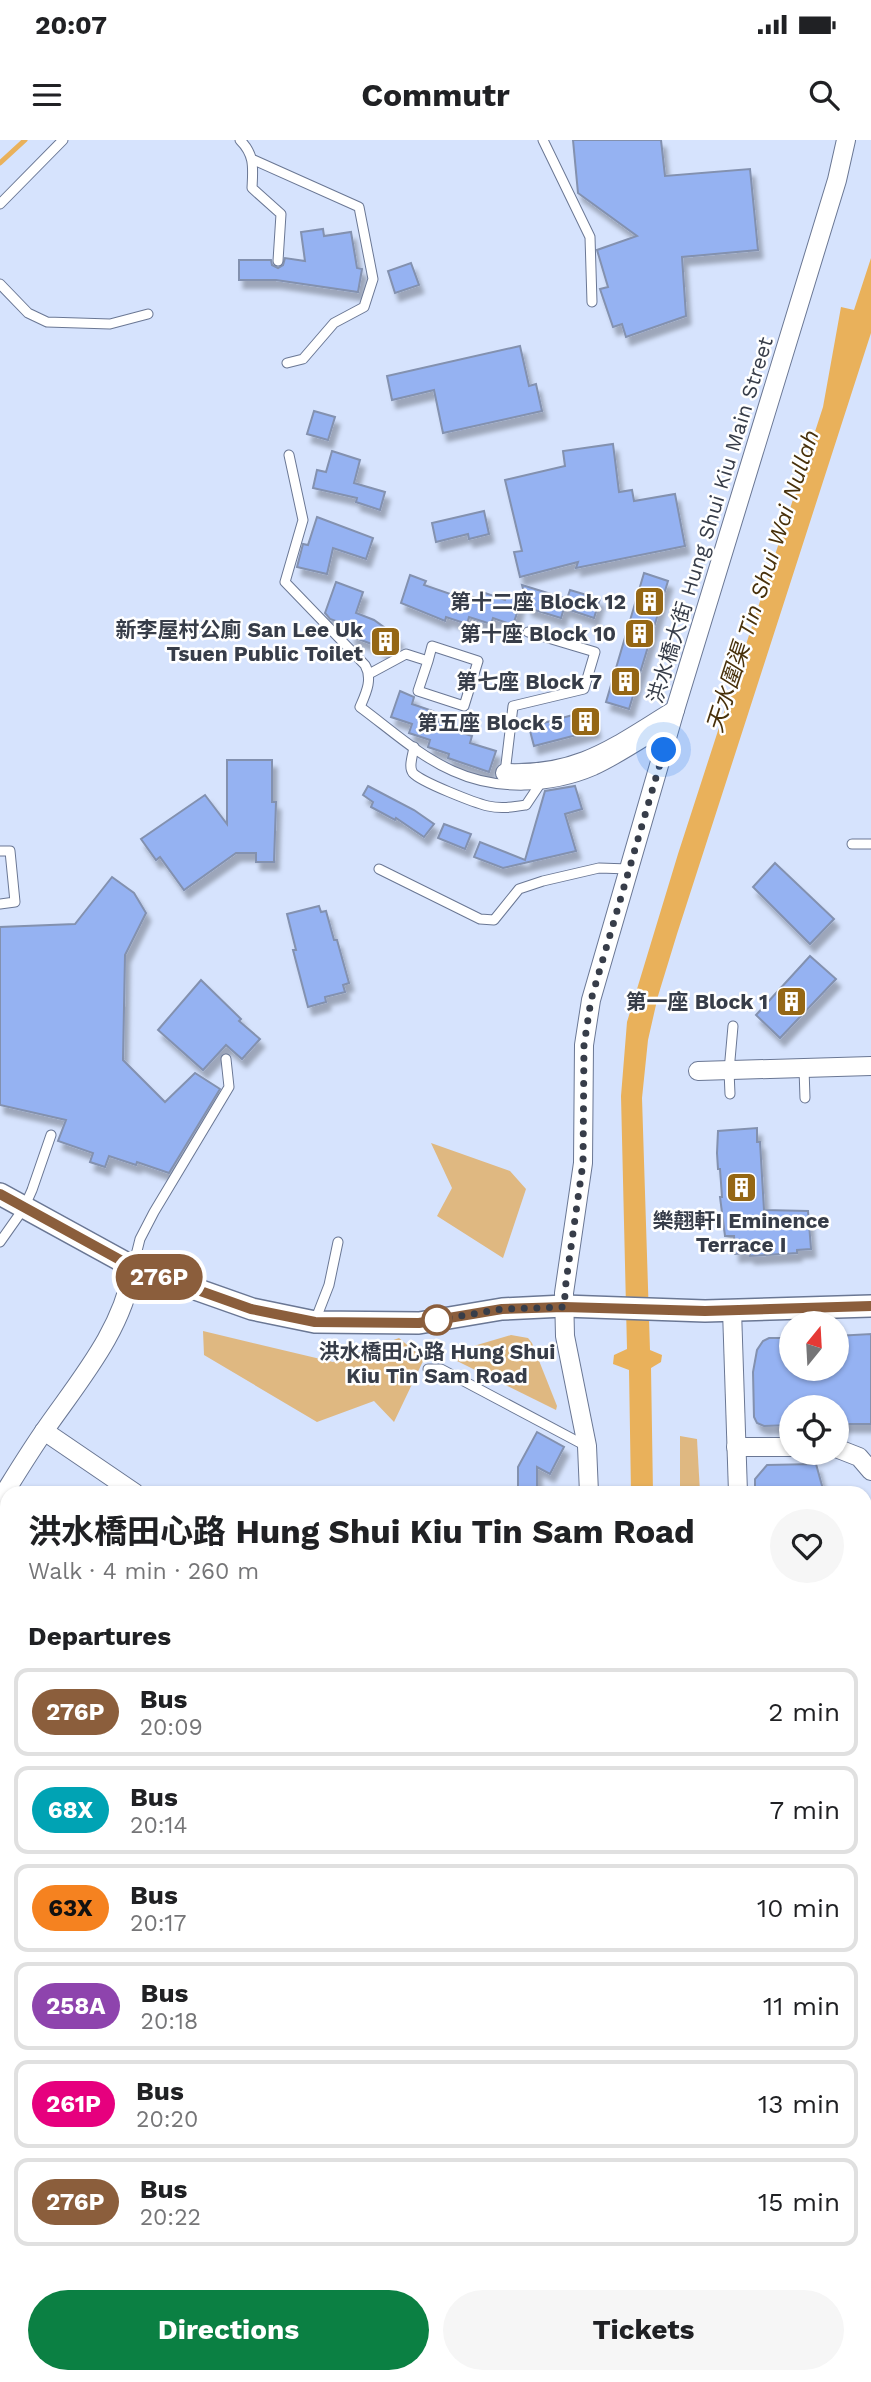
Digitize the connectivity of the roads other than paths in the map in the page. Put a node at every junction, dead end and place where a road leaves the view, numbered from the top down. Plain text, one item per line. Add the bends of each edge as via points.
1 (63, 140) edge
2 (240, 140) edge
3 (543, 140) edge
4 (844, 141) edge
5 (254, 160) junction
6 (0, 204) edge
7 (278, 261) dead end
8 (0, 284) edge
9 (592, 302) dead end
10 (148, 314) dead end
11 (288, 363) dead end
12 (289, 455) dead end
13 (528, 632) dead end
14 (428, 661) junction
15 (369, 674) junction
16 (673, 718) junction
17 (414, 747) junction
18 (505, 773) joint
19 (540, 784) junction
20 (852, 844) dead end
21 (871, 844) edge
22 (0, 851) edge
23 (379, 869) dead end
24 (629, 869) junction
25 (0, 904) edge
26 (733, 1026) dead end
27 (226, 1059) dead end
28 (871, 1066) edge
29 (804, 1069) junction
30 (729, 1071) junction
31 (698, 1072) dead end
32 (730, 1094) dead end
33 (805, 1098) dead end
34 (51, 1135) dead end
35 (0, 1194) edge
36 (24, 1208) junction
37 (0, 1242) edge
38 (338, 1242) dead end
39 (133, 1267) junction
40 (871, 1306) edge
41 (564, 1307) junction
42 (732, 1310) junction
43 (315, 1322) junction
44 (428, 1369) dead end
45 (44, 1431) junction
46 (587, 1446) junction
47 (736, 1447) junction
48 (779, 1447) edge
49 (849, 1451) edge
50 (871, 1471) edge
51 (9, 1486) edge
52 (125, 1486) edge
53 (589, 1486) edge
54 (738, 1486) edge

1 - 6 lane
2 - 5 lane
3 - 9 lane via 590,237
4 - 16 street, 洪水橋大街 Hung Shui Kiu Main Street via 837,180
5 - 7 lane via 252,188 281,214
5 - 11 lane via 359,207 372,267 364,307 334,323 303,359
8 - 10 lane via 29,313 47,321 110,324
12 - 15 lane via 303,520 285,582
13 - 18 lane via 596,652 584,689 513,706
14 - 14 lane via 418,691 464,706 478,662 432,646
14 - 15 lane via 406,654
15 - 17 lane via 360,707
16 - 18 street via 590,760 548,772
16 - 19 lane via 595,770
16 - 24 street, 洪水橋大街 Hung Shui Kiu Main Street
17 - 19 lane via 468,777
17 - 19 lane via 414,774 487,806 526,805
20 - 21 lane
22 - 25 lane via 10,851 15,902
23 - 24 lane via 480,919 494,920 519,889 599,868
24 - 41 street, 洪水橋大街 Hung Shui Kiu Main Street via 591,1000 583,1163
26 - 30 lane
27 - 39 lane via 229,1087 154,1212
28 - 29 street
29 - 30 street
29 - 33 lane
30 - 31 street
30 - 32 lane
34 - 36 lane
35 - 36 street
36 - 37 lane
36 - 39 street
38 - 43 lane
39 - 43 street via 251,1309
39 - 45 street via 128,1292 103,1348
40 - 42 street
41 - 42 street
41 - 43 street via 502,1309 419,1323
41 - 46 street, 洪水橋大街 Hung Shui Kiu Main Street via 565,1336
42 - 47 street
44 - 46 lane via 441,1369
45 - 51 street
45 - 52 street
46 - 53 street, 洪水橋大街 Hung Shui Kiu Main Street
47 - 48 street
47 - 54 street
49 - 50 street

